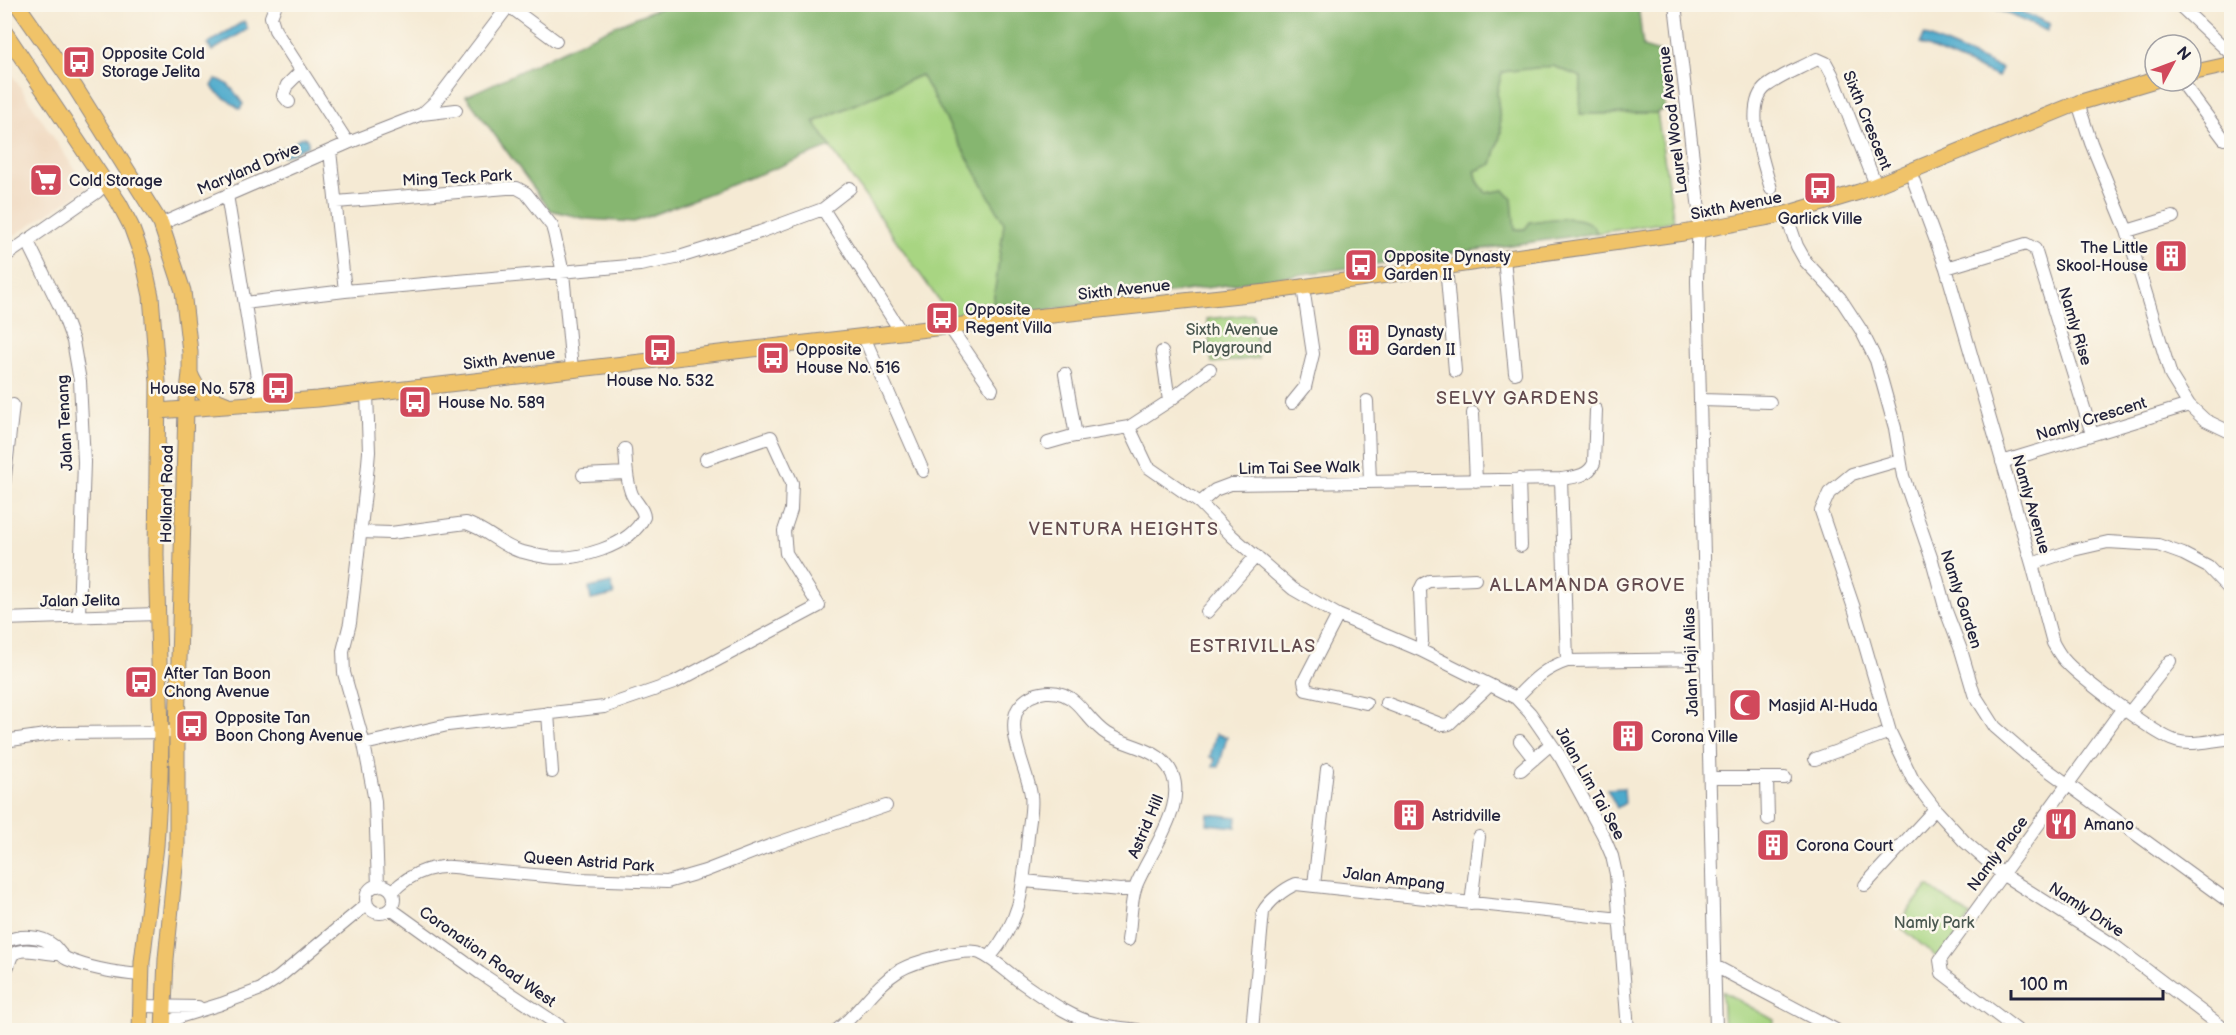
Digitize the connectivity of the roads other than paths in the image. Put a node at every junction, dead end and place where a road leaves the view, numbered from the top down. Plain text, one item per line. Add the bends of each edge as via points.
1 (16, 4) edge
2 (276, 4) edge
3 (1675, 4) edge
4 (2178, 4) edge
5 (510, 5) edge
6 (4, 31) edge
7 (556, 41) dead end
8 (2232, 55) edge
9 (2232, 64) edge
10 (2203, 70) edge
11 (302, 71) junction
12 (2143, 84) edge
13 (2190, 93) edge
14 (289, 102) dead end
15 (2078, 103) junction
16 (456, 110) dead end
17 (422, 114) junction
18 (104, 134) junction
19 (2224, 139) dead end
20 (348, 143) junction
21 (330, 151) junction
22 (1910, 171) junction
23 (106, 183) junction
24 (1876, 185) junction
25 (850, 188) dead end
26 (1771, 189) dead end
27 (227, 195) junction
28 (336, 202) junction
29 (823, 208) junction
30 (1786, 214) junction
31 (2173, 217) dead end
32 (161, 224) junction
33 (1698, 231) junction
34 (2127, 231) junction
35 (27, 240) junction
36 (4, 257) edge
37 (1504, 258) junction
38 (1446, 266) junction
39 (1946, 268) junction
40 (563, 273) junction
41 (1303, 287) junction
42 (345, 291) junction
43 (245, 303) junction
44 (949, 326) junction
45 (901, 332) junction
46 (864, 337) junction
47 (1162, 352) dead end
48 (572, 369) junction
49 (1210, 369) dead end
50 (1455, 370) dead end
51 (190, 373) junction
52 (1515, 373) dead end
53 (1065, 374) dead end
54 (992, 389) dead end
55 (367, 393) junction
56 (1701, 400) junction
57 (1169, 401) junction
58 (1367, 401) dead end
59 (261, 402) junction
60 (1770, 402) dead end
61 (1292, 403) dead end
62 (13, 405) dead end
63 (2189, 405) junction
64 (233, 406) junction
65 (186, 409) junction
66 (1596, 410) dead end
67 (158, 411) junction
68 (1473, 413) dead end
69 (1129, 427) junction
70 (2232, 433) edge
71 (2092, 434) junction
72 (1076, 436) junction
73 (1048, 443) dead end
74 (625, 449) dead end
75 (706, 459) dead end
76 (1900, 460) junction
77 (2002, 462) junction
78 (923, 471) dead end
79 (626, 473) junction
80 (582, 475) dead end
81 (1519, 479) junction
82 (1561, 479) junction
83 (1476, 480) junction
84 (1370, 482) junction
85 (4, 485) edge
86 (1200, 503) junction
87 (360, 532) junction
88 (1521, 546) dead end
89 (1256, 556) junction
90 (2032, 564) junction
91 (1475, 579) dead end
92 (2232, 592) edge
93 (1207, 612) dead end
94 (157, 614) junction
95 (79, 615) junction
96 (1338, 615) junction
97 (4, 619) edge
98 (1420, 650) junction
99 (1706, 659) junction
100 (1568, 661) junction
101 (2170, 661) dead end
102 (1490, 684) junction
103 (1516, 698) junction
104 (1366, 703) dead end
105 (1386, 703) dead end
106 (2127, 710) junction
107 (548, 713) junction
108 (177, 732) junction
109 (1890, 732) junction
110 (161, 733) junction
111 (2232, 738) edge
112 (4, 741) edge
113 (1520, 741) dead end
114 (364, 744) junction
115 (1551, 744) junction
116 (1534, 759) junction
117 (1815, 759) dead end
118 (1327, 769) dead end
119 (1521, 770) dead end
120 (552, 772) dead end
121 (1710, 778) junction
122 (1767, 778) junction
123 (1785, 778) dead end
124 (2067, 784) junction
125 (886, 806) dead end
126 (1935, 809) junction
127 (1768, 819) dead end
128 (1479, 837) dead end
129 (2002, 874) junction
130 (1023, 881) junction
131 (1314, 885) junction
132 (1865, 885) dead end
133 (378, 886) junction
134 (1135, 889) junction
135 (392, 892) junction
136 (367, 904) junction
137 (1471, 904) junction
138 (2232, 904) edge
139 (391, 909) junction
140 (1620, 919) junction
141 (1128, 940) dead end
142 (4, 942) edge
143 (60, 954) junction
144 (989, 958) junction
145 (8, 966) dead end
146 (1715, 966) junction
147 (141, 975) junction
148 (141, 1006) junction
149 (163, 1006) junction
150 (206, 1008) junction
151 (163, 1028) edge
152 (140, 1030) edge
153 (566, 1030) edge
154 (837, 1030) edge
155 (1138, 1030) edge
156 (1252, 1030) edge
157 (1628, 1030) edge
158 (1716, 1030) edge
159 (1836, 1030) edge
160 (2017, 1030) edge
161 (2226, 1030) edge

1 - 18 main road, Holland Road
2 - 11 street via 272,23
3 - 33 street, Laurel Wood Avenue via 1699,210
4 - 8 street
5 - 7 street
5 - 17 street
6 - 23 main road, Holland Road
9 - 10 main road
11 - 14 street via 286,85 283,95
11 - 20 street
12 - 15 main road, Sixth Avenue
13 - 19 street
15 - 22 main road, Sixth Avenue
15 - 34 street
16 - 17 street, Maryland Drive
17 - 20 street, Maryland Drive
18 - 23 main road via 111,164
18 - 32 main road, Holland Road
20 - 21 street, Maryland Drive
21 - 27 street, Maryland Drive
21 - 28 street
22 - 24 main road, Sixth Avenue
22 - 39 street, Namly Avenue
23 - 35 street
23 - 67 main road, Holland Road via 131,226 146,269 152,296
24 - 26 street, Sixth Crescent via 1832,74 1826,63 1817,59 1765,87 1757,99 1757,136
24 - 30 main road, Sixth Avenue
25 - 29 street
27 - 32 street, Maryland Drive
27 - 43 street
28 - 40 street, Ming Teck Park via 518,188 531,198 552,226
28 - 42 street
29 - 40 street via 676,258
29 - 45 street
30 - 33 main road, Sixth Avenue
30 - 76 street, Namly Garden via 1806,262 1840,298 1876,360
31 - 34 street
32 - 51 main road, Holland Road via 183,291
33 - 37 main road, Sixth Avenue
33 - 56 street, Jalan Haji Alias
34 - 63 street via 2171,376
35 - 36 street
35 - 95 street, Jalan Tenang via 62,309 80,381 84,462
37 - 38 main road, Sixth Avenue
37 - 52 street
38 - 41 main road, Sixth Avenue
38 - 50 street
39 - 71 street, Namly Rise via 2026,244 2035,249
39 - 77 street, Namly Avenue
40 - 42 street
40 - 48 street, Ming Teck Park
41 - 44 main road, Sixth Avenue
41 - 61 street via 1313,354 1305,387
42 - 43 street
43 - 59 street
44 - 45 main road, Sixth Avenue
44 - 54 street
45 - 46 main road, Sixth Avenue
46 - 48 main road, Sixth Avenue
46 - 78 street
47 - 57 street
48 - 55 main road, Sixth Avenue
49 - 57 street
51 - 64 main road via 206,396
51 - 65 main road, Holland Road
53 - 72 street
55 - 59 main road, Sixth Avenue
55 - 87 street via 369,452
56 - 60 street
56 - 99 street, Jalan Haji Alias
57 - 69 street
58 - 84 street, Lim Tai See Walk
59 - 64 main road, Sixth Avenue
62 - 85 street
63 - 70 street via 2205,420
63 - 71 street, Namly Crescent
64 - 65 main road, Sixth Avenue
65 - 67 main road, Sixth Avenue
65 - 108 main road, Holland Road
66 - 82 street, Lim Tai See Walk via 1592,469
67 - 94 main road, Holland Road
68 - 83 street
69 - 72 street
69 - 86 street, Jalan Lim Tai See via 1148,467
71 - 77 street, Namly Crescent
72 - 73 street
74 - 79 street
75 - 107 street via 771,437 792,483 791,510 784,531 786,553 819,606 674,683 604,707
76 - 109 street, Namly Drive via 1852,474 1829,493 1821,512 1855,610
76 - 124 street, Namly Garden via 1974,694 1995,727
77 - 90 street, Namly Avenue
79 - 80 street
79 - 87 street via 631,494 644,517 633,532 609,548 547,558 517,550 466,523 392,533
81 - 82 street, Lim Tai See Walk
81 - 83 street, Lim Tai See Walk
81 - 88 street
82 - 100 street
83 - 84 street, Lim Tai See Walk
84 - 86 street, Lim Tai See Walk via 1232,484 1215,490
86 - 89 street, Jalan Lim Tai See
87 - 114 street via 343,651
89 - 93 street
89 - 96 street, Jalan Lim Tai See via 1293,589
90 - 92 street via 2108,542 2158,544 2208,567
90 - 106 street, Namly Avenue via 2058,654
91 - 98 street via 1424,584 1420,590
94 - 95 street, Jalan Jelita
94 - 110 main road, Holland Road
95 - 97 street, Jalan Jelita
96 - 98 street, Jalan Lim Tai See
96 - 104 street via 1304,686 1306,690
98 - 102 street, Jalan Lim Tai See
99 - 100 street
99 - 121 street, Jalan Haji Alias
100 - 103 street via 1540,674
101 - 106 street, Namly Place
102 - 103 street, Jalan Lim Tai See
102 - 105 street via 1453,721 1443,725
103 - 115 street, Jalan Lim Tai See
106 - 111 street, Namly Avenue via 2176,741
106 - 124 street, Namly Place
107 - 114 street via 448,724
107 - 120 street
108 - 110 street
108 - 149 main road, Holland Road via 177,846
109 - 117 street
109 - 126 street, Namly Drive via 1913,780
110 - 112 street via 59,733
110 - 147 main road, Holland Road via 156,846
113 - 116 street
114 - 133 street via 375,801
115 - 116 street
115 - 140 street, Jalan Lim Tai See via 1612,856
116 - 119 street
118 - 131 street
121 - 122 street
121 - 146 street, Jalan Haji Alias
122 - 123 street
122 - 127 street
124 - 129 street, Namly Place
124 - 138 street, Namly Garden
125 - 135 street, Queen Astrid Park via 667,882 579,879 453,865 421,870
126 - 129 street, Namly Drive
126 - 132 street
128 - 137 street
129 - 160 street, Namly Place via 1940,960 1942,973
129 - 161 street, Namly Drive via 2115,946
130 - 134 street
130 - 134 street, Astrid Hill via 1031,794 1015,733 1015,715 1021,704 1038,693 1056,692 1076,702 1109,735 1161,760 1173,775 1174,807
130 - 144 street, Astrid Hill via 1013,924
131 - 137 street, Jalan Ampang
131 - 156 street, Jalan Ampang via 1296,884 1288,888 1263,912
133 - 135 street
133 - 136 street via 369,891
134 - 141 street
135 - 139 street
136 - 139 street via 376,913
136 - 150 street via 261,989
137 - 140 street, Jalan Ampang
139 - 153 street, Coronation Road West
140 - 157 street, Jalan Lim Tai See
142 - 143 street via 27,937 45,940
143 - 145 street via 21,950 12,955
143 - 147 street via 111,973
144 - 154 street via 969,951 900,970 879,985
144 - 155 street via 1059,1007 1096,1023
146 - 158 street, Jalan Haji Alias
146 - 159 street
147 - 148 main road, Holland Road
148 - 149 street
148 - 152 main road, Holland Road
149 - 150 street
149 - 151 main road, Holland Road
150 - 151 street

